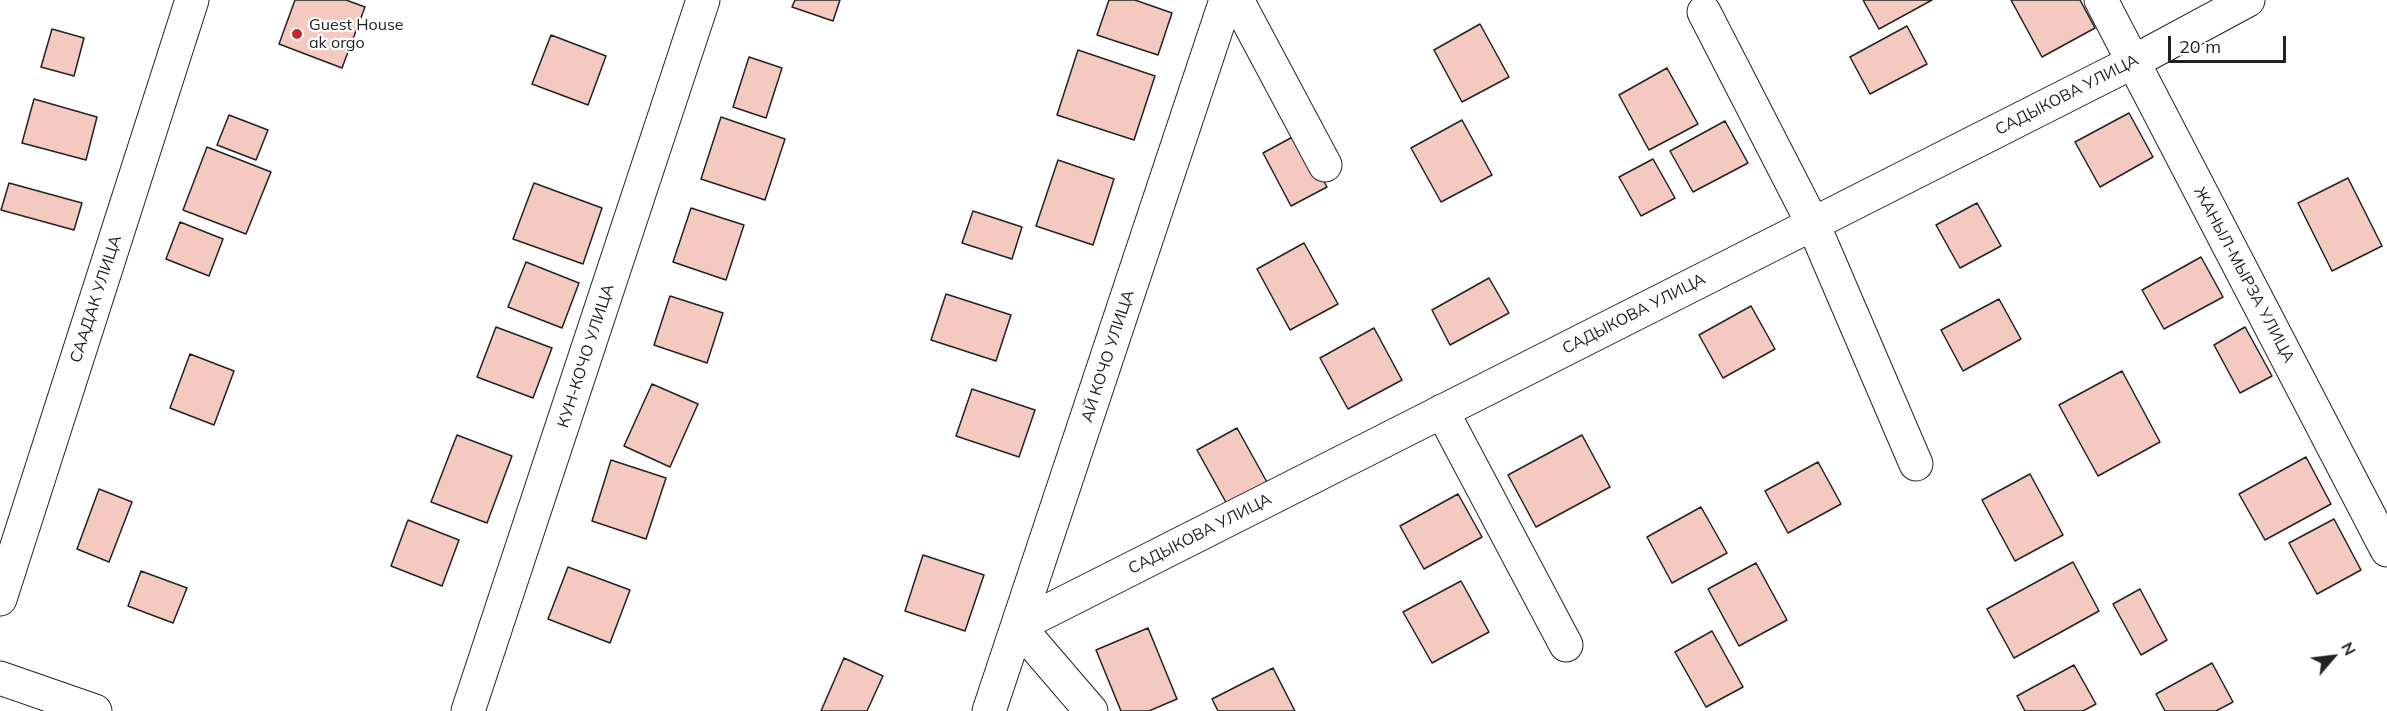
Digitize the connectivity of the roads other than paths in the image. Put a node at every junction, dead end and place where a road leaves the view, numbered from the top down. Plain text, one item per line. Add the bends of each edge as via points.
1 (192, 0) edge
2 (703, 0) edge
3 (1226, 0) edge
4 (1237, 0) edge
5 (2101, 0) edge
6 (2248, 0) edge
7 (1704, 12) dead end
8 (2133, 62) junction
9 (1325, 165) dead end
10 (1813, 224) junction
11 (1442, 411) junction
12 (1916, 464) dead end
13 (2387, 550) edge
14 (0, 599) edge
15 (1018, 626) junction
16 (1566, 645) dead end
17 (0, 678) edge
18 (94, 711) edge
19 (468, 711) edge
20 (989, 711) edge
21 (1091, 711) edge

1 - 14 street, СААДАК УЛИЦА
2 - 19 street, КУН-КОЧО УЛИЦА
3 - 15 street, АЙ КОЧО УЛИЦА
4 - 9 street
5 - 8 street, ЖАНЫЛ-МЫРЗА УЛИЦА
6 - 8 street, САДЫКОВА УЛИЦА
7 - 10 street
8 - 10 street, САДЫКОВА УЛИЦА
8 - 13 street, ЖАНЫЛ-МЫРЗА УЛИЦА
10 - 11 street, САДЫКОВА УЛИЦА
10 - 12 street
11 - 15 street, САДЫКОВА УЛИЦА
11 - 16 street
15 - 20 street, АЙ КОЧО УЛИЦА
15 - 21 street
17 - 18 street

